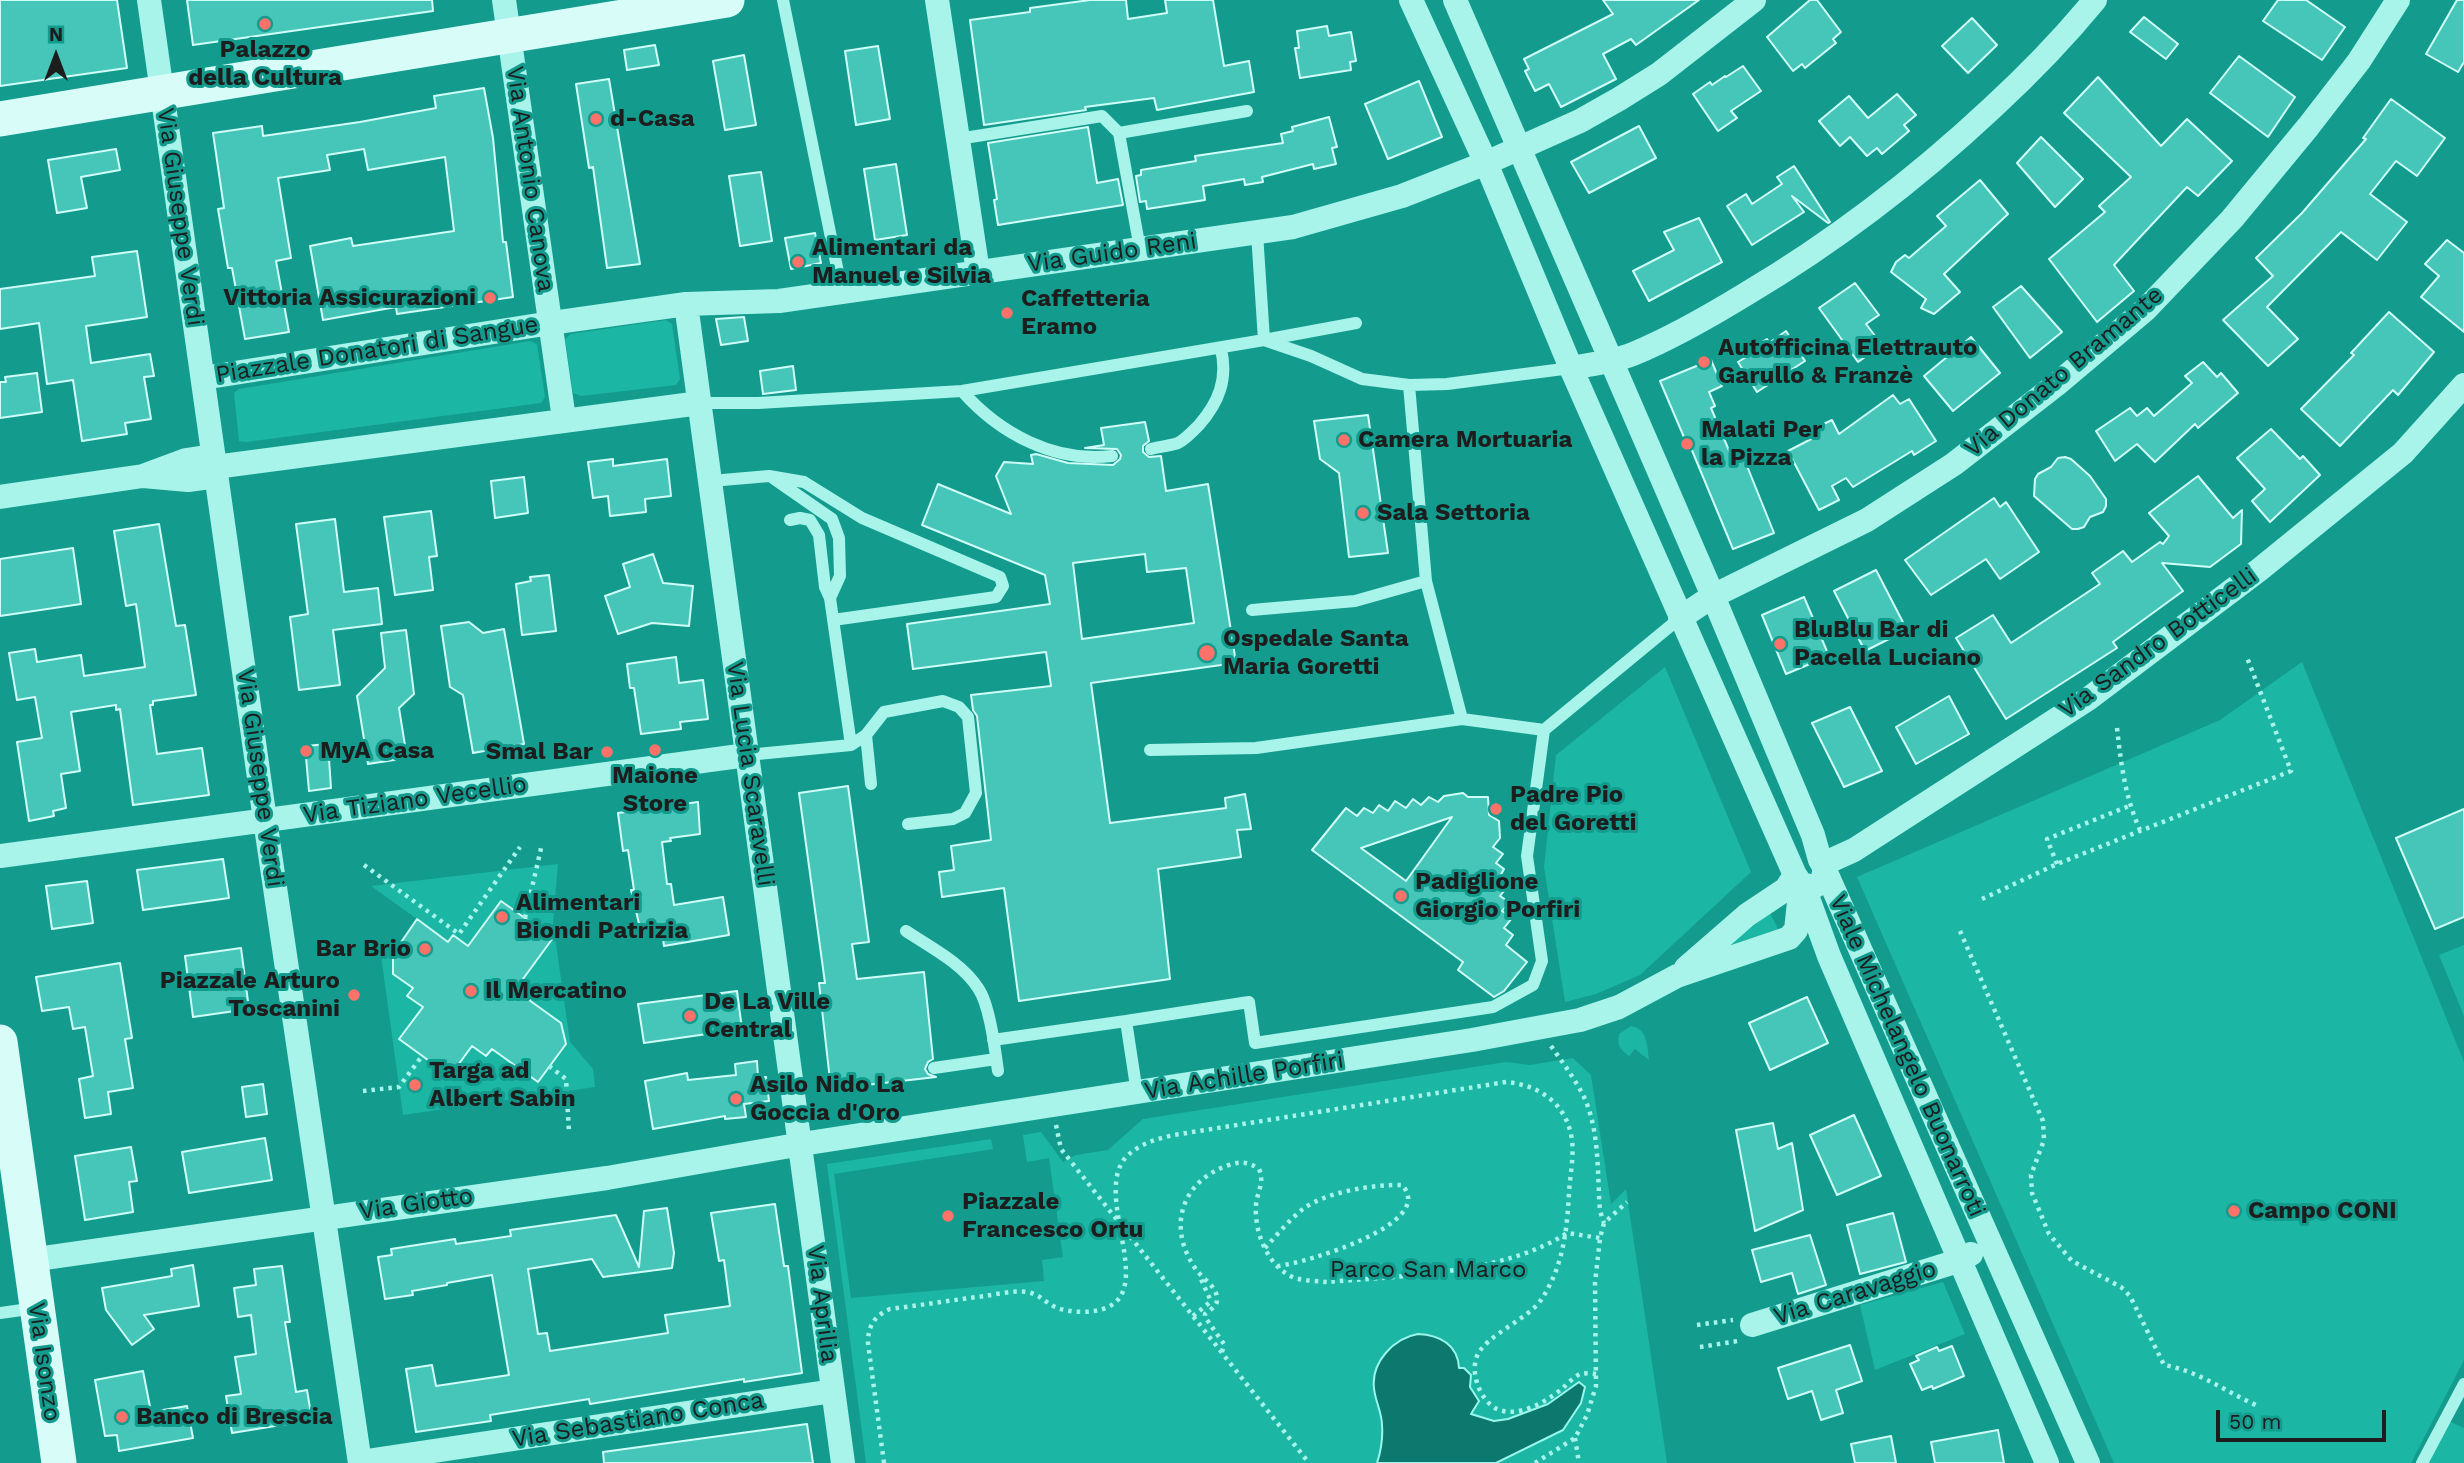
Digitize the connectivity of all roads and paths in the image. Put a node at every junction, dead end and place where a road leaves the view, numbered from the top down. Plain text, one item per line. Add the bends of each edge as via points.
1 (149, 0) edge
2 (504, 0) edge
3 (727, 0) edge
4 (783, 0) edge
5 (937, 0) edge
6 (1411, 0) edge
7 (1455, 0) edge
8 (1754, 0) edge
9 (2095, 0) edge
10 (2398, 0) edge
11 (508, 36) junction
12 (162, 93) junction
13 (1247, 111) dead end
14 (0, 120) edge
15 (1119, 133) junction
16 (958, 139) junction
17 (1520, 148) junction
18 (1486, 163) junction
19 (1257, 233) junction
20 (1140, 249) junction
21 (978, 272) junction
22 (842, 292) junction
23 (687, 304) junction
24 (551, 323) junction
25 (1356, 323) dead end
26 (1264, 340) junction
27 (1221, 349) junction
28 (1611, 360) junction
29 (1571, 368) junction
30 (203, 378) junction
31 (1409, 385) junction
32 (2464, 385) edge
33 (962, 391) junction
34 (699, 403) junction
35 (564, 419) junction
36 (1151, 449) dead end
37 (1112, 456) dead end
38 (215, 466) junction
39 (769, 476) junction
40 (711, 481) junction
41 (0, 497) edge
42 (790, 520) dead end
43 (1426, 581) junction
44 (1713, 596) junction
45 (830, 598) junction
46 (1252, 610) dead end
47 (1680, 618) junction
48 (833, 620) junction
49 (2246, 655) dead end
50 (1462, 719) junction
51 (2117, 728) dead end
52 (1544, 730) junction
53 (866, 735) junction
54 (851, 745) junction
55 (1150, 750) dead end
56 (747, 755) junction
57 (872, 784) dead end
58 (2129, 806) junction
59 (265, 820) junction
60 (908, 824) dead end
61 (2140, 830) junction
62 (542, 844) dead end
63 (520, 847) dead end
64 (0, 856) edge
65 (1823, 864) junction
66 (2057, 864) junction
67 (365, 865) dead end
68 (1798, 880) junction
69 (1982, 899) dead end
70 (525, 918) dead end
71 (906, 931) dead end
72 (1960, 931) dead end
73 (1677, 976) junction
74 (1126, 1021) junction
75 (993, 1040) junction
76 (0, 1042) edge
77 (1550, 1046) dead end
78 (422, 1056) dead end
79 (549, 1066) dead end
80 (934, 1068) dead end
81 (363, 1091) dead end
82 (1137, 1093) junction
83 (1056, 1124) dead end
84 (569, 1132) dead end
85 (802, 1144) junction
86 (7, 1149) edge
87 (1627, 1202) dead end
88 (322, 1217) junction
89 (1604, 1223) junction
90 (1119, 1224) junction
91 (1567, 1233) junction
92 (1600, 1238) junction
93 (1990, 1244) junction
94 (1265, 1248) junction
95 (30, 1260) junction
96 (1958, 1261) junction
97 (1278, 1266) junction
98 (1200, 1276) junction
99 (36, 1308) junction
100 (0, 1313) edge
101 (1193, 1316) junction
102 (1697, 1325) dead end
103 (1752, 1325) junction
104 (1700, 1347) dead end
105 (1222, 1352) junction
106 (1596, 1374) junction
107 (2464, 1384) edge
108 (833, 1391) junction
109 (2256, 1405) dead end
110 (2459, 1405) edge
111 (1575, 1438) junction
112 (58, 1463) edge
113 (360, 1463) edge
114 (843, 1463) edge
115 (884, 1463) edge
116 (1309, 1463) edge
117 (1535, 1463) edge
118 (1578, 1463) edge
119 (2047, 1463) edge
120 (2088, 1463) edge
121 (2422, 1463) edge

1 - 12 street, Via Giuseppe Verdi
2 - 11 street, Via Antonio Canova
3 - 11 main road
4 - 22 lane
5 - 16 street
6 - 18 street, Viale Michelangelo Buonarroti
7 - 17 street, Viale Michelangelo Buonarroti
8 - 17 street via 1639,87
9 - 28 street via 2032,70 1880,206 1797,264 1710,316 1632,355
10 - 44 street, Via Donato Bramante via 2308,127 2232,219 2146,309 1954,464 1867,520
11 - 12 main road
11 - 24 street, Via Antonio Canova
12 - 14 main road
12 - 30 street, Via Giuseppe Verdi
13 - 15 lane
15 - 16 lane via 1102,116
15 - 20 lane
16 - 21 street
17 - 18 street
17 - 28 street, Viale Michelangelo Buonarroti
18 - 19 street, Via Guido Reni via 1367,207
18 - 29 street, Viale Michelangelo Buonarroti
19 - 20 street, Via Guido Reni
19 - 26 lane
20 - 21 street, Via Guido Reni
21 - 22 street, Via Guido Reni
22 - 23 street, Via Guido Reni via 779,301
23 - 24 street, Piazzale Donatori di Sangue
23 - 34 street
24 - 30 street, Piazzale Donatori di Sangue
24 - 35 street, Piazzale Donatori di Sangue
25 - 26 lane
26 - 27 lane
26 - 31 lane via 1362,379
27 - 33 lane
27 - 36 lane via 1223,383 1206,417 1180,442
28 - 29 street
28 - 44 street, Viale Michelangelo Buonarroti
29 - 31 lane
29 - 47 street, Viale Michelangelo Buonarroti
30 - 38 street, Via Giuseppe Verdi
31 - 43 lane
32 - 65 street, Via Sandro Botticelli via 2403,453 2259,570 2088,699 1854,850
33 - 34 lane
33 - 37 lane via 990,420 1041,447 1078,457
34 - 35 street
34 - 40 street, Via Lucia Scaravelli
35 - 38 street
38 - 41 street via 188,480 143,476
38 - 59 street, Via Giuseppe Verdi
39 - 40 lane
39 - 45 lane via 832,519 839,538 840,576
39 - 48 lane via 804,482 862,518 1000,576 1003,586 996,597
40 - 56 street, Via Lucia Scaravelli
42 - 45 lane via 810,520 819,535
43 - 46 lane via 1355,601
43 - 50 lane
44 - 47 street
44 - 65 street, Viale Michelangelo Buonarroti
45 - 48 lane
47 - 52 lane
47 - 68 street, Viale Michelangelo Buonarroti
48 - 54 lane
49 - 61 path via 2291,771
50 - 52 lane
50 - 55 lane via 1256,748
51 - 58 path
52 - 74 lane via 1527,856 1542,961 1533,985 1493,1007 1255,1043 1249,1002
53 - 54 lane
53 - 57 lane
53 - 60 lane via 884,712 943,701 959,707 968,717 976,793 965,813 953,820
54 - 56 lane
56 - 59 street, Via Tiziano Vecellio
56 - 85 street, Via Lucia Scaravelli
58 - 61 path
58 - 66 path via 2047,839
59 - 64 street, Via Tiziano Vecellio
59 - 88 street, Via Giuseppe Verdi
61 - 66 path
62 - 70 path
63 - 67 path via 458,934
65 - 68 street via 1815,857 1804,857 1797,864
65 - 93 street, Viale Michelangelo Buonarroti
66 - 69 path
68 - 73 street, Via Achille Porfiri
68 - 73 street, Via Achille Porfiri via 1796,930 1789,939
68 - 96 street, Viale Michelangelo Buonarroti
71 - 75 lane via 956,965 979,988
72 - 109 path via 2043,1121 2044,1140 2031,1175 2032,1193 2049,1234 2072,1261 2130,1296 2164,1365 2203,1376
73 - 82 street, Via Achille Porfiri via 1619,1007 1580,1020
74 - 75 lane
74 - 82 lane
75 - 80 lane via 997,1065
76 - 86 main road, Via Isonzo
77 - 89 path via 1584,1098 1593,1126
78 - 81 path via 399,1087
79 - 84 path via 566,1079
82 - 85 street, Via Achille Porfiri
83 - 90 path via 1061,1149
85 - 88 street, Via Giotto via 607,1178
85 - 108 street, Via Aprilia
86 - 95 main road, Via Isonzo
87 - 89 path
88 - 95 street, Via Giotto
88 - 113 street, Via Giuseppe Verdi
89 - 92 path
90 - 91 path via 1115,1199 1119,1169 1125,1158 1155,1139 1506,1082 1547,1095 1568,1125 1572,1142
90 - 101 path
90 - 115 path via 1126,1284 1108,1307 1064,1310 1039,1296 1017,1291 879,1314 868,1333 868,1343
91 - 92 path
91 - 97 path via 1551,1244 1514,1256 1456,1269 1327,1282 1292,1277
91 - 106 path via 1547,1290 1538,1304 1482,1348 1476,1378 1486,1400 1500,1410 1518,1411 1539,1404 1581,1374
92 - 106 path via 1595,1283
93 - 96 street, Viale Michelangelo Buonarroti
93 - 120 street, Viale Michelangelo Buonarroti
94 - 97 path
94 - 97 path via 1304,1208 1324,1198 1393,1185 1402,1185 1408,1192 1410,1201 1395,1222 1328,1253
94 - 98 path via 1255,1219 1262,1182 1259,1168 1245,1162 1222,1168 1193,1188 1182,1210 1181,1238
95 - 99 main road, Via Isonzo
96 - 103 street, Via Caravaggio
96 - 119 street, Viale Michelangelo Buonarroti
98 - 101 path via 1210,1299
98 - 105 path via 1217,1297 1205,1317 1224,1344
99 - 100 lane
99 - 112 main road, Via Isonzo
101 - 105 path
102 - 103 path, Via Caravaggio via 1741,1319
103 - 104 path, Via Caravaggio via 1749,1339
105 - 116 path
106 - 111 path via 1593,1397
107 - 110 lane
108 - 113 street, Via Sebastiano Conca
108 - 114 street, Via Aprilia
110 - 121 lane
111 - 117 path
111 - 118 path

